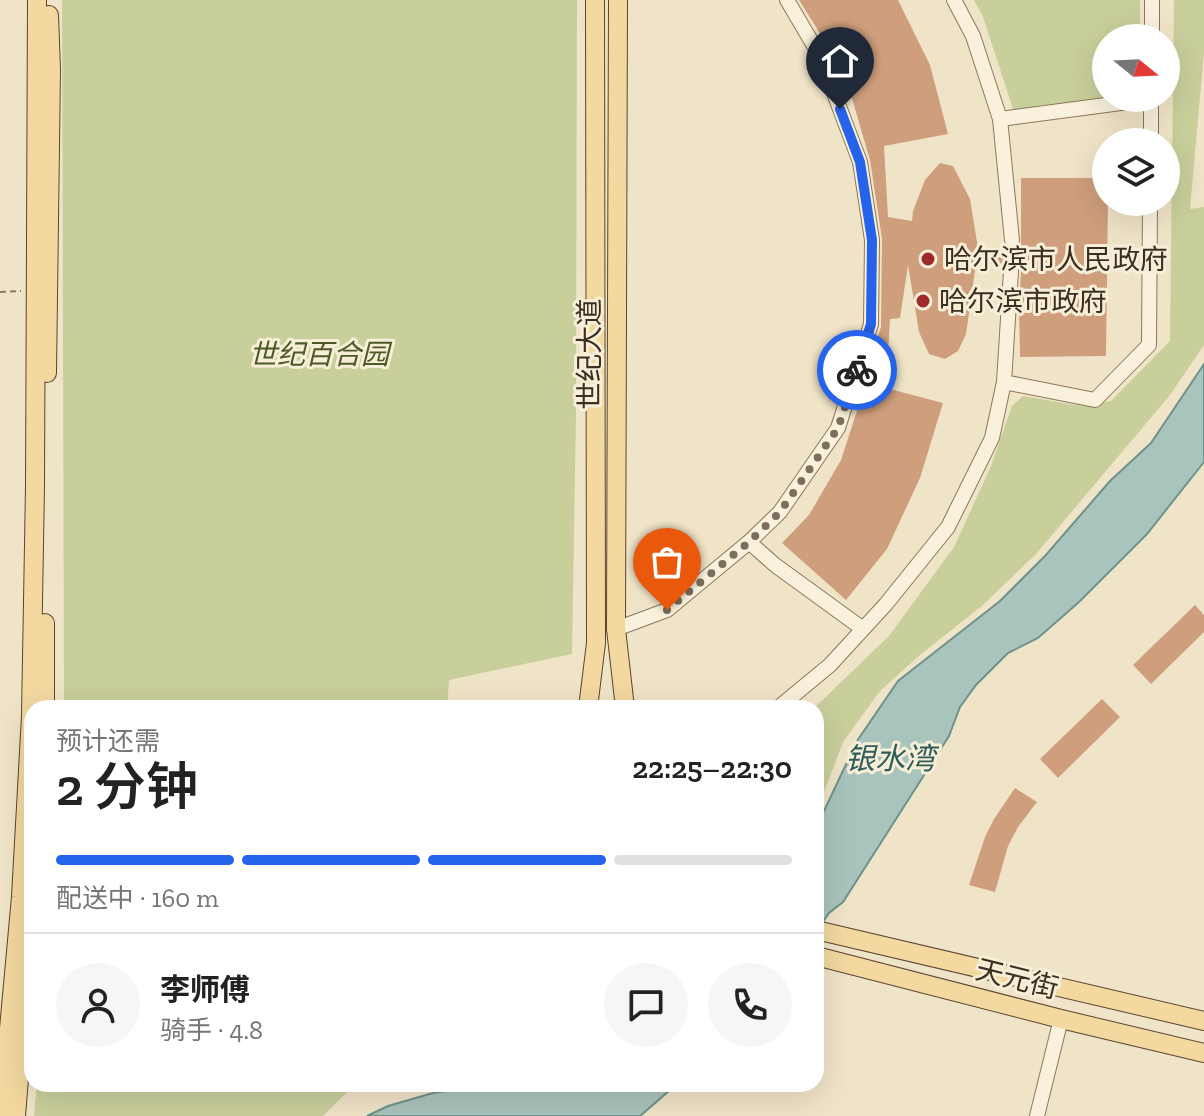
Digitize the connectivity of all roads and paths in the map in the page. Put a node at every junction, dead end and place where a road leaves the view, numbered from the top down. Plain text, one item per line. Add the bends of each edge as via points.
1 (37, 0) edge
2 (49, 0) edge
3 (595, 0) edge
4 (618, 0) edge
5 (787, 0) edge
6 (954, 0) edge
7 (1152, 0) edge
8 (1152, 24) edge
9 (1092, 107) edge
10 (1000, 119) junction
11 (1150, 216) edge
12 (1012, 240) tunnel mouth
13 (1011, 271) tunnel mouth
14 (35, 291) junction
15 (0, 292) edge
16 (1004, 382) junction
17 (749, 542) junction
18 (616, 629) junction
19 (863, 629) junction
20 (31, 700) edge
21 (45, 700) edge
22 (589, 700) edge
23 (624, 700) edge
24 (788, 700) edge
25 (24, 844) edge
26 (824, 932) edge
27 (824, 959) edge
28 (24, 1016) edge
29 (1061, 1019) junction
30 (1204, 1021) edge
31 (1204, 1053) edge
32 (1, 1116) edge
33 (16, 1116) edge
34 (1037, 1116) edge

1 - 14 main road
2 - 21 main road
3 - 22 main road, 世纪大道 via 596,643
4 - 18 main road, 世纪大道
5 - 17 street via 820,56 860,162 872,240 871,324 838,428 780,512
6 - 10 street via 973,36
7 - 8 street
9 - 10 street
10 - 12 street
11 - 16 street via 1149,345 1095,400
13 - 16 street
14 - 15 path
14 - 20 main road
16 - 19 street via 992,438 948,527
17 - 18 street via 667,610
17 - 19 street
18 - 23 main road, 世纪大道
19 - 24 street
25 - 32 main road
26 - 30 main road, 天元街
27 - 29 main road, 天元街
28 - 33 main road
29 - 31 main road, 天元街
29 - 34 street

